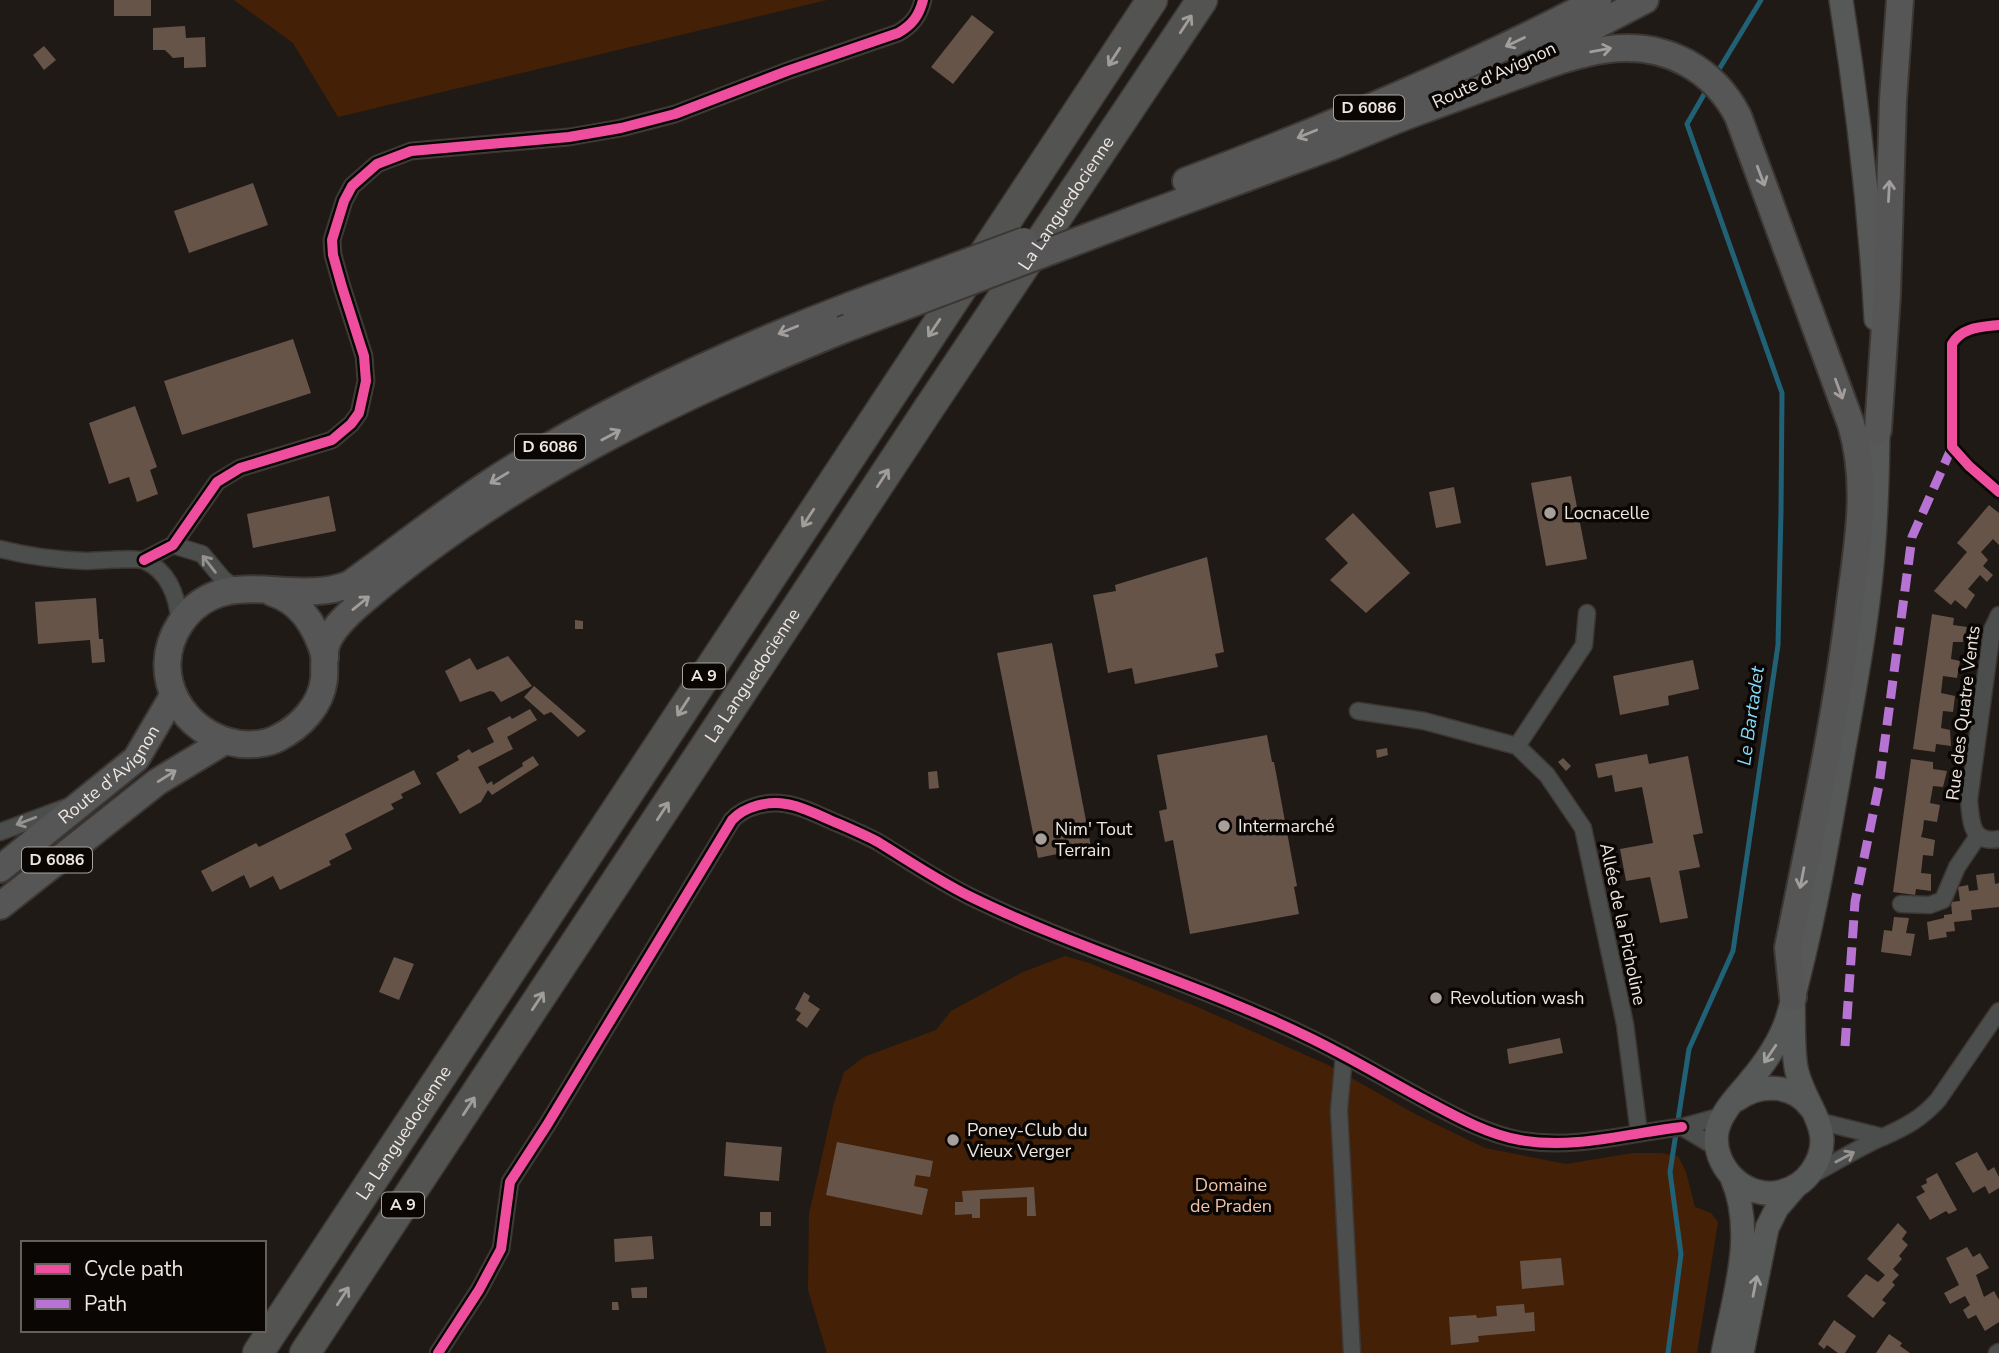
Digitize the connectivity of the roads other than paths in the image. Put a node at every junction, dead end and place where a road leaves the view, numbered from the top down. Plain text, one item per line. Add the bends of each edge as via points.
1 (923, 0) edge
2 (1152, 0) edge
3 (1202, 0) edge
4 (1598, 0) edge
5 (1646, 0) edge
6 (1841, 0) edge
7 (1900, 0) edge
8 (1398, 119) junction
9 (1139, 208) junction
10 (1878, 430) junction
11 (173, 544) junction
12 (0, 549) edge
13 (144, 560) junction
14 (252, 589) junction
15 (1587, 613) dead end
16 (1999, 614) edge
17 (180, 624) junction
18 (325, 657) junction
19 (173, 696) junction
20 (1358, 711) dead end
21 (223, 742) junction
22 (1517, 746) junction
23 (97, 791) junction
24 (0, 832) edge
25 (1978, 836) junction
26 (1999, 839) edge
27 (0, 869) edge
28 (1901, 904) dead end
29 (0, 906) edge
30 (1793, 997) junction
31 (1999, 1011) edge
32 (1343, 1055) junction
33 (1727, 1110) junction
34 (1817, 1119) junction
35 (1682, 1127) junction
36 (1639, 1133) junction
37 (1883, 1137) junction
38 (1717, 1148) junction
39 (1732, 1178) junction
40 (1803, 1181) junction
41 (258, 1353) edge
42 (305, 1353) edge
43 (438, 1353) edge
44 (1352, 1353) edge
45 (1723, 1353) edge
46 (1742, 1353) edge

1 - 11 street via 917,17 898,33 675,114 569,137 411,151 377,164 352,186 332,240 364,356 366,381 359,413 332,440 240,468 216,482
2 -> 41 highway, La Languedocienne / A 9
42 -> 3 highway, La Languedocienne / A 9
4 -> 9 main road, Route d'Avignon / D 6086 via 1507,46
5 - 8 main road, Route d'Avignon / D 6086
6 - 10 main road via 1870,230
10 -> 7 main road
8 - 9 main road, Route d'Avignon / D 6086 via 1333,146
8 -> 30 main road via 1571,57 1625,47 1659,50 1691,65 1720,90 1738,116 1851,424 1862,475 1847,626 1788,948
9 -> 14 main road, D 6086, bridge via 852,305 689,373 489,483 350,584 316,593
18 -> 9 main road, D 6086, bridge via 330,636 348,614 423,554 560,462 712,384
10 - 30 main road via 1874,542 1862,647 1818,895
11 - 13 street
14 -> 11 street via 231,585 202,554
12 - 13 street via 55,559
13 - 17 street via 172,587
14 - 17 main road via 224,591 207,598
14 - 18 main road via 295,604 320,638
15 - 22 street via 1584,646
16 - 25 street, Rue des Quatre Vents via 1992,630 1969,800 1970,820
17 - 19 main road via 168,659
18 - 21 main road via 319,695 297,727 274,740 249,745
19 - 21 main road via 202,732
19 - 23 main road, Route d'Avignon / D 6086 via 136,759
20 - 22 street, Allée de la Picholine via 1423,721
29 -> 21 main road, Route d'Avignon / D 6086 via 157,782
22 - 36 street, Allée de la Picholine via 1547,775 1583,828 1625,1024
23 -> 24 street
23 - 27 main road, Route d'Avignon / D 6086
25 - 26 street
25 - 28 street via 1957,867 1944,900 1930,905
30 -> 33 main road via 1776,1045
30 - 34 main road via 1796,1068
31 - 37 street via 1938,1100 1926,1113
32 - 36 street via 1498,1135 1545,1143
32 - 43 street via 1237,1006 1024,921 927,874 877,841 820,816 784,803 749,808 732,820 510,1182 501,1249
32 - 44 street via 1339,1110
33 - 34 main road via 1745,1093 1777,1088 1807,1102
33 - 35 street
33 - 38 main road via 1717,1132
34 - 37 street
34 - 40 main road via 1822,1148 1817,1164
35 - 36 street
35 - 38 street
40 -> 37 street
38 - 39 main road
39 - 40 main road via 1762,1192 1779,1192
39 - 45 main road via 1742,1206 1744,1238
46 -> 40 main road via 1767,1227 1777,1208

